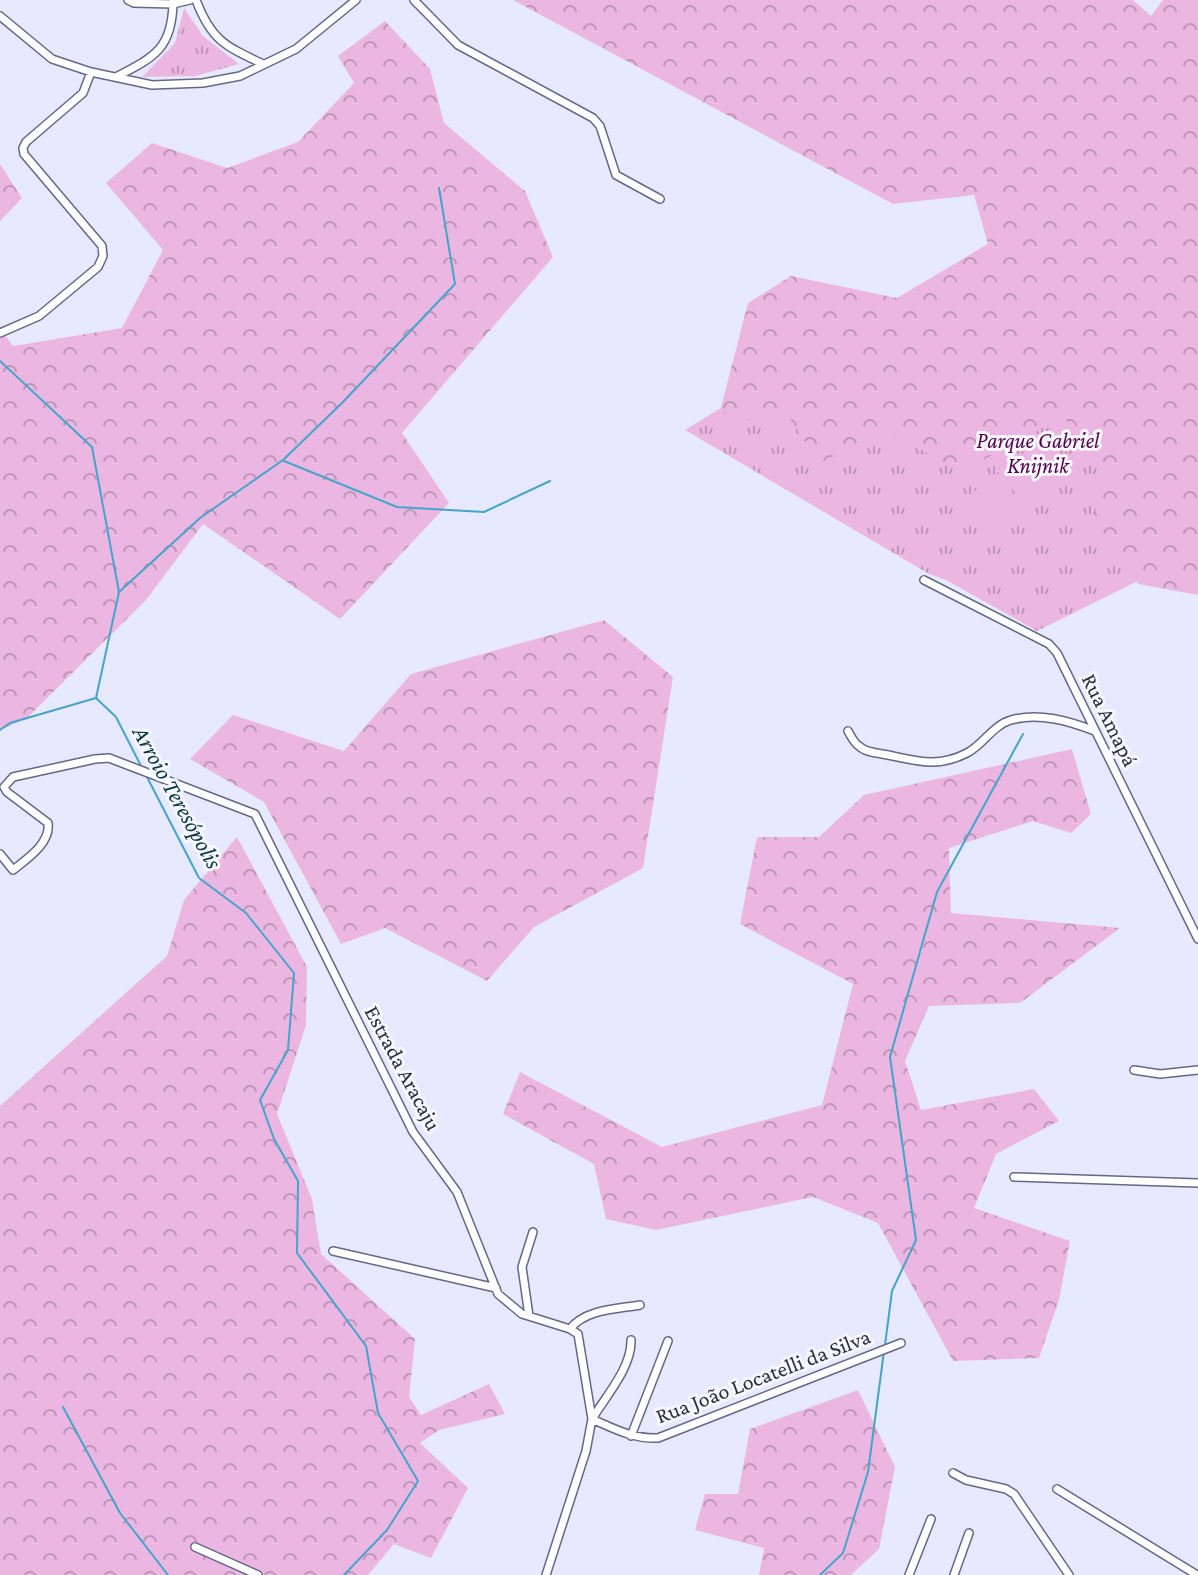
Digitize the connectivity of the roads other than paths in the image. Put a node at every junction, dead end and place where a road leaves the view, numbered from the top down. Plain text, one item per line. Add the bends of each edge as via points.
1 (128, 0) edge
2 (193, 0) edge
3 (356, 0) edge
4 (414, 0) edge
5 (173, 2) edge
6 (0, 16) edge
7 (263, 64) junction
8 (91, 72) junction
9 (116, 77) junction
10 (660, 199) dead end
11 (0, 333) edge
12 (924, 580) dead end
13 (848, 731) dead end
14 (1095, 731) junction
15 (0, 854) edge
16 (1198, 939) edge
17 (1134, 1070) dead end
18 (1198, 1070) edge
19 (1014, 1177) dead end
20 (1198, 1183) edge
21 (533, 1232) dead end
22 (333, 1251) dead end
23 (496, 1288) junction
24 (640, 1305) dead end
25 (529, 1316) junction
26 (570, 1329) junction
27 (631, 1340) dead end
28 (668, 1341) dead end
29 (901, 1343) dead end
30 (592, 1419) junction
31 (631, 1436) junction
32 (953, 1473) dead end
33 (1057, 1489) dead end
34 (931, 1519) dead end
35 (969, 1533) dead end
36 (195, 1547) dead end
37 (908, 1573) edge
38 (258, 1575) edge
39 (546, 1575) edge
40 (954, 1575) edge
41 (1069, 1575) edge
42 (1197, 1575) edge

1 - 5 street
2 - 5 street
2 - 7 street via 205,25 224,43
3 - 7 street via 296,49
4 - 10 street via 458,45 593,118 616,175
5 - 9 street via 170,35 151,59
6 - 8 street via 52,59
7 - 9 street via 240,76 203,83 152,85
8 - 9 street
8 - 11 street via 83,93 23,148 102,246 103,256 98,267 39,316
12 - 14 street, Rua Amapá via 1049,644
13 - 14 street via 870,752 921,764 967,753 1005,721 1021,717 1047,717
14 - 16 street, Rua Amapá
15 - 23 street, Estrada Aracaju via 13,870 31,856 50,828 7,792 4,787 13,777 109,758 255,814 413,1132 457,1192
17 - 18 street
19 - 20 street
21 - 25 street via 522,1267
22 - 23 street
23 - 25 street, Estrada Aracaju
24 - 26 street via 588,1315
25 - 26 street, Estrada Aracaju
26 - 30 street via 578,1334
27 - 30 street via 627,1362
28 - 31 street
29 - 31 street, Rua João Locatelli da Silva via 658,1438
30 - 31 street, Rua João Locatelli da Silva
30 - 39 street
32 - 41 street via 1014,1494
33 - 42 street
34 - 37 street
35 - 40 street
36 - 38 street

